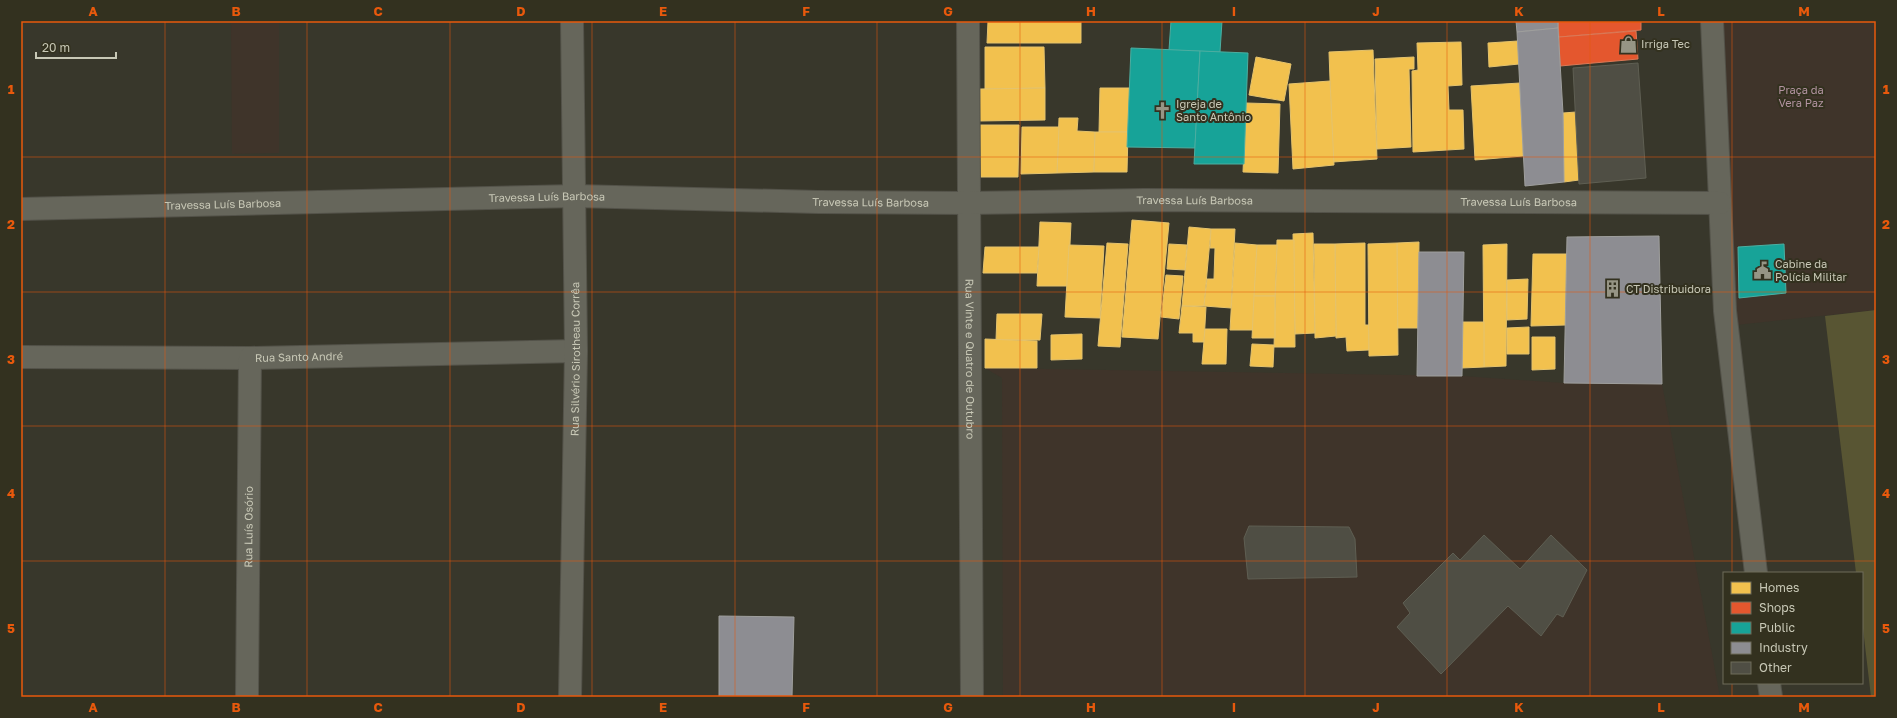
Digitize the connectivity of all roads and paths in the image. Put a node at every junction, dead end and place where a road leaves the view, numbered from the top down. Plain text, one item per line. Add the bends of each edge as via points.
1 (572, 21) edge
2 (968, 21) edge
3 (1712, 21) edge
4 (576, 196) junction
5 (968, 203) junction
6 (1720, 203) junction
7 (21, 209) edge
8 (576, 351) junction
9 (21, 357) edge
10 (250, 358) junction
11 (1756, 572) edge
12 (1769, 684) edge
13 (247, 697) edge
14 (570, 697) edge
15 (972, 697) edge
16 (1771, 697) edge

1 - 4 street, Rua Silvério Sirotheau Corrêa
2 - 5 street, Rua Vinte e Quatro de Outubro
3 - 6 street
4 - 5 street, Travessa Luís Barbosa
4 - 7 street, Travessa Luís Barbosa
4 - 8 street, Rua Silvério Sirotheau Corrêa
5 - 6 street, Travessa Luís Barbosa via 1144,200
5 - 15 street, Rua Vinte e Quatro de Outubro
6 - 11 street via 1725,311
8 - 10 street, Rua Santo André
8 - 14 street, Rua Silvério Sirotheau Corrêa
9 - 10 street, Rua Santo André
10 - 13 street, Rua Luís Osório
12 - 16 street

